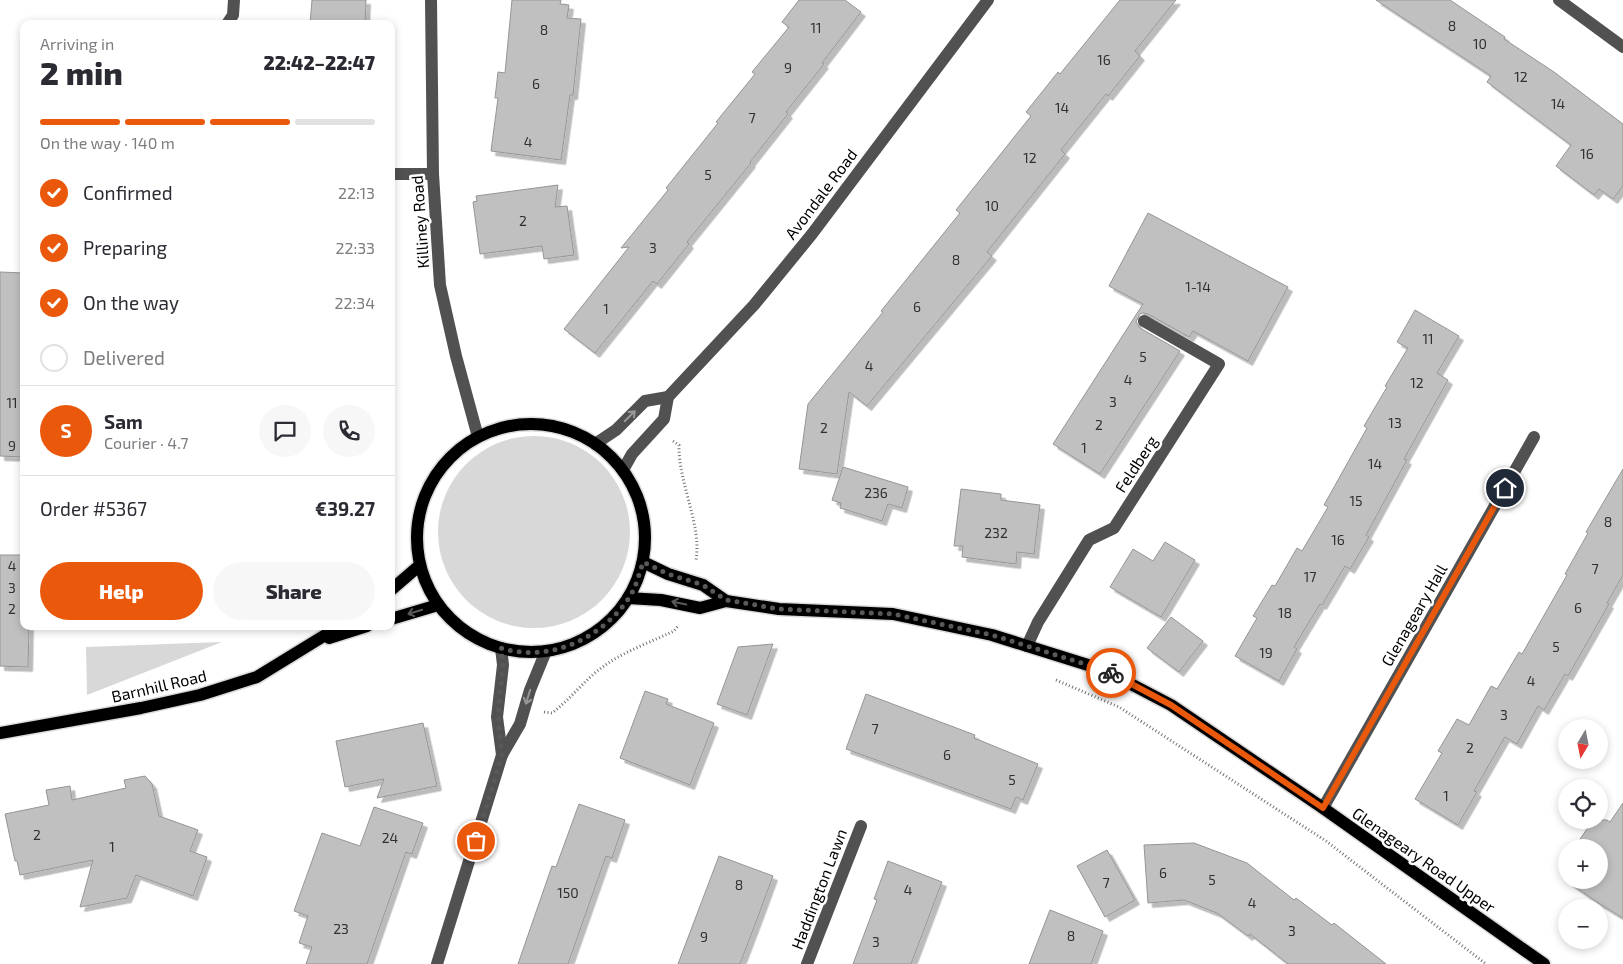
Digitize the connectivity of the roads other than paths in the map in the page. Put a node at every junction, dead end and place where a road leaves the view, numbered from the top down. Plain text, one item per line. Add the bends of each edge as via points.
1 (234, 0) edge
2 (430, 0) edge
3 (988, 0) edge
4 (1558, 0) edge
5 (230, 20) edge
6 (1623, 48) edge
7 (395, 174) edge
8 (433, 174) junction
9 (1144, 321) dead end
10 (668, 397) junction
11 (478, 437) junction
12 (1534, 437) dead end
13 (596, 444) junction
14 (623, 470) junction
15 (643, 562) junction
16 (420, 565) junction
17 (395, 587) edge
18 (628, 598) junction
19 (726, 600) junction
20 (438, 605) junction
21 (395, 618) edge
22 (334, 630) edge
23 (354, 630) edge
24 (316, 642) junction
25 (1027, 646) junction
26 (501, 648) junction
27 (546, 652) junction
28 (0, 733) edge
29 (502, 755) junction
30 (1323, 808) junction
31 (861, 826) dead end
32 (437, 964) edge
33 (807, 964) edge
34 (1544, 964) edge

1 - 5 street
2 - 8 street, Killiney Road
3 - 10 street, Avondale Road via 812,234 754,305
4 - 6 street
7 - 8 street
8 - 11 street, Killiney Road via 440,285
9 - 25 street, Feldberg via 1219,364 1114,528 1089,540 1038,622
13 -> 10 street via 616,430 645,401
10 - 14 street, Avondale Road via 664,419 632,454
11 - 13 main road via 509,426 531,424 576,433
11 - 16 main road via 451,457 431,484 420,512 417,543
12 - 30 street, Glenageary Hall
13 - 14 main road
14 - 15 main road via 636,492 644,517 646,540
15 - 18 main road
15 - 19 main road, Glenageary Road Upper via 703,585
16 - 17 main road
16 - 20 main road
19 -> 18 main road, Glenageary Road Upper via 700,608 661,600
18 - 27 main road via 606,625 590,636
19 - 25 main road, Glenageary Road Upper via 779,609 893,614 992,635
20 -> 21 main road
20 - 26 main road via 469,634
22 - 24 main road, Barnhill Road
23 - 24 main road, Barnhill Road
24 - 28 main road, Barnhill Road via 257,677 200,695
25 - 30 main road, Glenageary Road Upper via 1104,670 1171,705
26 - 27 main road
26 - 29 street via 503,665 498,717
27 -> 29 street via 520,724
29 - 32 street
30 - 34 main road, Glenageary Road Upper
31 - 33 street, Haddington Lawn

